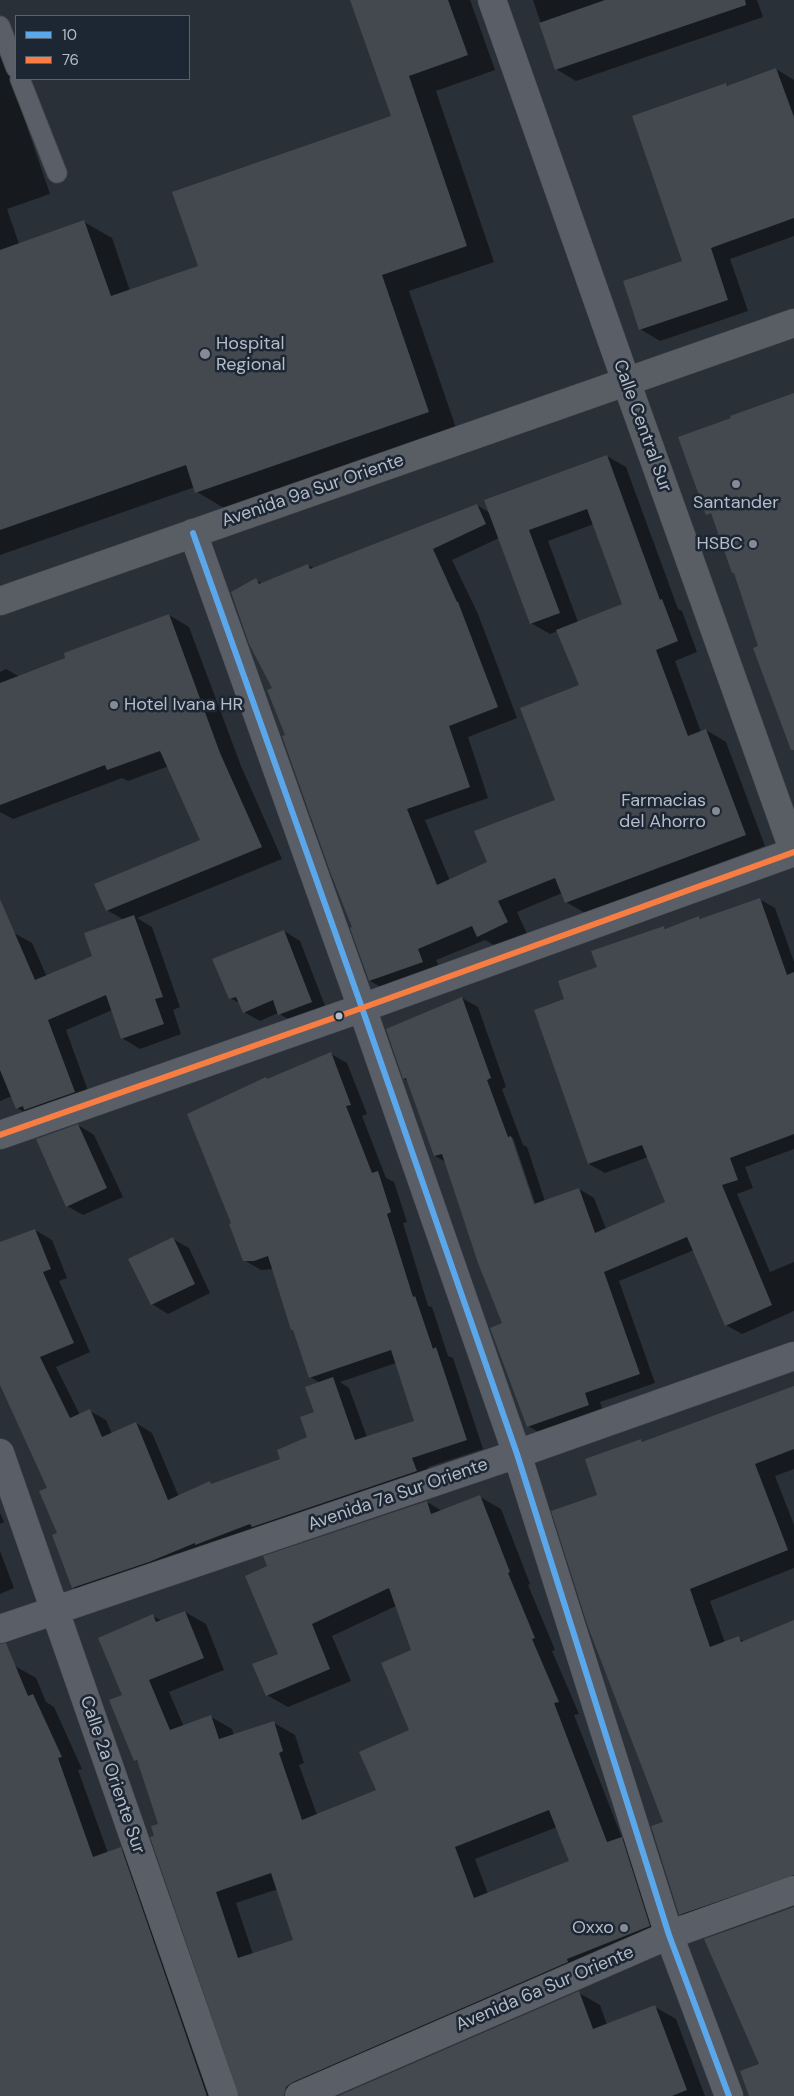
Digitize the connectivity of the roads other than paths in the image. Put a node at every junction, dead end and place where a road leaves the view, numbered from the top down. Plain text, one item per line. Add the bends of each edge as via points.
1 (492, 0) edge
2 (0, 26) edge
3 (15, 65) edge
4 (20, 80) edge
5 (57, 173) dead end
6 (794, 323) edge
7 (626, 381) junction
8 (193, 533) junction
9 (0, 601) edge
10 (794, 852) edge
11 (362, 1008) junction
12 (0, 1135) edge
13 (794, 1356) edge
14 (0, 1454) edge
15 (517, 1454) junction
16 (55, 1610) junction
17 (0, 1629) edge
18 (794, 1890) edge
19 (669, 1935) junction
20 (224, 2096) edge
21 (299, 2096) edge
22 (729, 2096) edge

1 - 7 street, Calle Central Sur
2 - 3 lane
4 - 5 lane
6 - 7 main road, Avenida 9a Sur Oriente
7 - 8 main road, Avenida 9a Sur Oriente
7 - 10 main road, Calle Central Sur
8 - 9 main road, Avenida 9a Sur Oriente
8 - 11 street
10 - 11 street
11 - 12 street
11 - 15 street
13 - 15 street, Avenida 7a Sur Oriente
14 - 16 street, Calle 2a Oriente Sur
15 - 16 street, Avenida 7a Sur Oriente
15 - 19 street
16 - 17 street, Avenida 7a Sur Oriente
16 - 20 street, Calle 2a Oriente Sur
18 - 19 street, Avenida 6a Sur Oriente
19 - 21 street, Avenida 6a Sur Oriente
19 - 22 street

